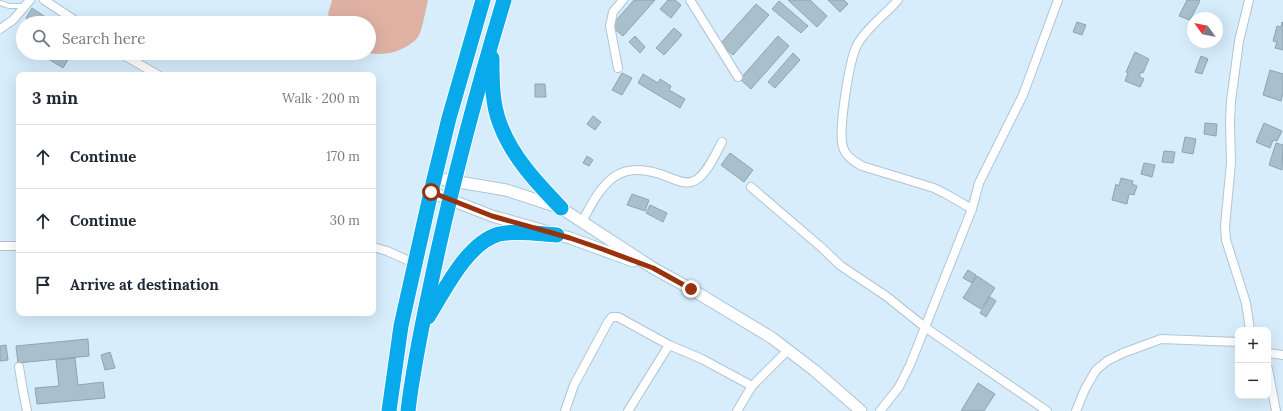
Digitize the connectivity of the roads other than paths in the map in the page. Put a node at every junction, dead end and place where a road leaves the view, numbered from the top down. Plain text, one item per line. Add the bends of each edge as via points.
1 (44, 0) edge
2 (483, 0) edge
3 (504, 0) edge
4 (623, 0) edge
5 (690, 0) edge
6 (898, 0) edge
7 (1058, 0) edge
8 (1246, 1) edge
9 (0, 2) edge
10 (28, 3) edge
11 (17, 16) edge
12 (68, 16) edge
13 (16, 17) edge
14 (0, 29) edge
15 (491, 42) junction
16 (132, 60) edge
17 (618, 68) dead end
18 (153, 72) edge
19 (738, 77) dead end
20 (722, 142) dead end
21 (454, 182) junction
22 (433, 185) junction
23 (751, 187) dead end
24 (449, 200) junction
25 (561, 208) junction
26 (972, 209) junction
27 (582, 222) junction
28 (558, 235) junction
29 (0, 246) edge
30 (16, 246) edge
31 (376, 248) edge
32 (416, 264) junction
33 (653, 268) junction
34 (423, 324) junction
35 (1250, 327) edge
36 (926, 328) junction
37 (1235, 342) edge
38 (669, 345) junction
39 (788, 350) junction
40 (1271, 353) edge
41 (1283, 355) edge
42 (19, 367) dead end
43 (1271, 384) edge
44 (752, 386) junction
45 (568, 410) edge
46 (27, 411) edge
47 (389, 411) edge
48 (408, 411) edge
49 (628, 411) edge
50 (737, 411) edge
51 (861, 411) edge
52 (880, 411) edge
53 (1047, 411) edge
54 (1076, 411) edge
55 (1276, 411) edge

1 - 12 street
2 - 22 highway via 449,118
3 - 15 highway
4 - 17 street via 614,12 610,26
5 - 19 street
6 - 26 street via 875,21 858,45 850,65 840,134 843,149 852,161 862,166 934,188
7 - 26 street via 1023,95 979,183
8 - 35 street via 1231,101 1231,163 1226,240 1246,303
9 - 10 lane via 9,6
10 - 11 street
13 - 14 street
15 - 21 highway
15 - 25 highway via 494,98 499,123 521,163
16 - 18 street
20 - 27 street via 700,177 693,182 646,170 618,173 607,181
21 - 22 street
21 - 24 highway
21 - 25 street via 506,190
22 - 24 street
22 - 32 highway
23 - 36 street via 841,266 886,296
24 - 28 street via 492,216
24 - 34 highway
25 - 27 street
26 - 36 street
27 - 33 street
28 - 33 street
28 - 34 highway via 500,234 484,240 461,266
29 - 30 street
31 - 32 street
32 - 47 highway via 401,326
33 - 39 street
34 - 48 highway via 412,376
36 - 52 street via 898,387
36 - 53 street
37 - 54 street via 1161,339 1123,352 1107,360 1096,370
38 - 44 street via 702,359
38 - 45 street via 618,317 612,317 574,385
38 - 49 street
39 - 44 street
39 - 51 street
40 - 41 street
42 - 46 street
43 - 55 street
44 - 50 street

